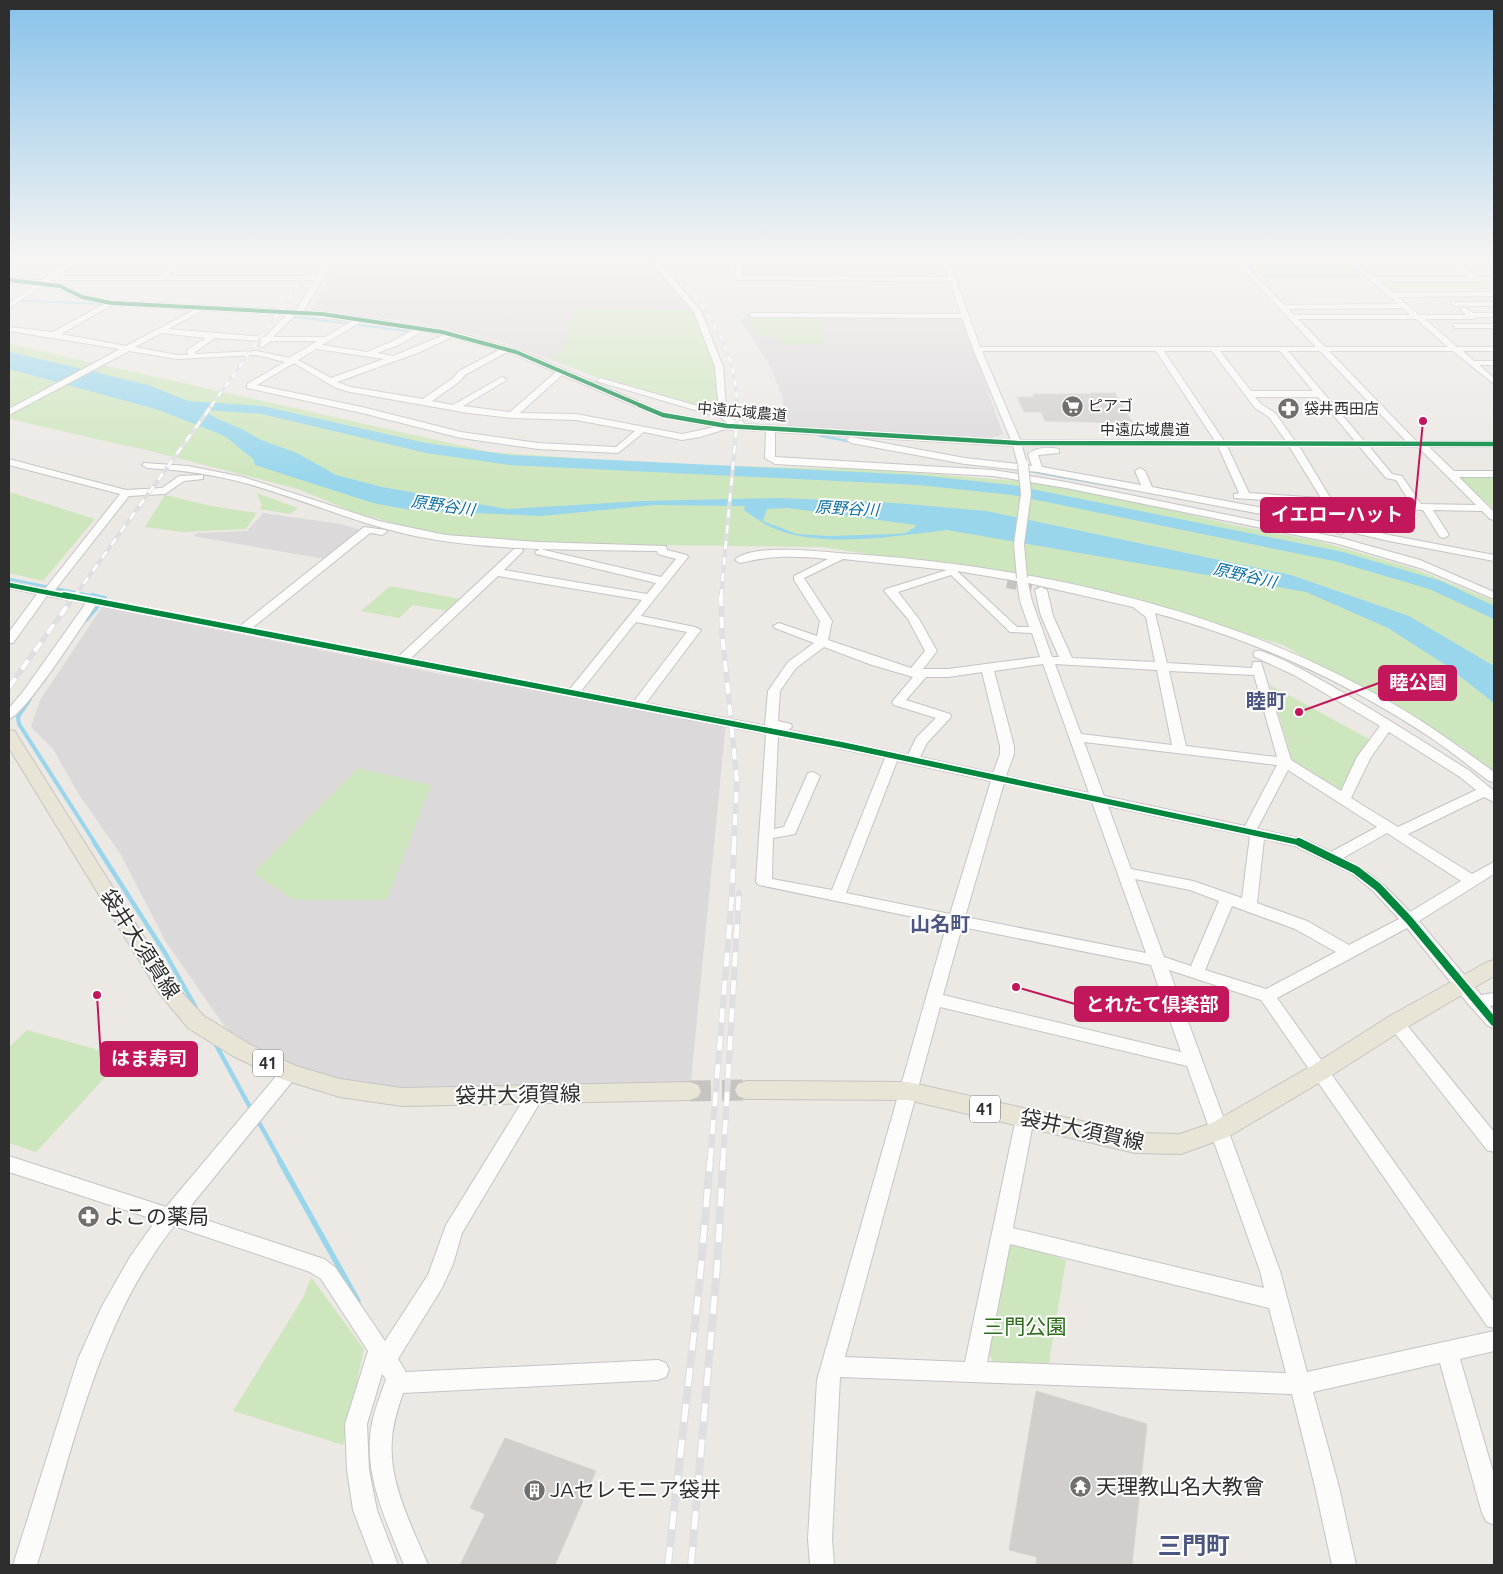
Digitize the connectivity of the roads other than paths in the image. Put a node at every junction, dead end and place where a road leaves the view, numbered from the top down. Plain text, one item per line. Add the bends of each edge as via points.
1 (27, 331) edge
2 (60, 331) edge
3 (161, 331) edge
4 (167, 331) edge
5 (276, 331) edge
6 (341, 331) edge
7 (416, 331) edge
8 (440, 331) edge
9 (706, 331) edge
10 (971, 331) edge
11 (1308, 331) edge
12 (1435, 331) edge
13 (453, 334) junction
14 (9, 335) edge
15 (54, 335) junction
16 (215, 335) junction
17 (327, 339) junction
18 (267, 340) junction
19 (106, 345) junction
20 (317, 346) junction
21 (127, 349) junction
22 (508, 349) junction
23 (977, 349) junction
24 (1158, 349) junction
25 (1214, 349) junction
26 (1282, 349) junction
27 (1323, 349) junction
28 (1456, 349) junction
29 (1494, 349) edge
30 (257, 353) junction
31 (369, 354) junction
32 (194, 358) junction
33 (393, 358) junction
34 (292, 361) junction
35 (1473, 363) junction
36 (1494, 363) edge
37 (562, 371) junction
38 (502, 379) dead end
39 (331, 381) junction
40 (586, 382) junction
41 (1494, 382) edge
42 (1248, 394) junction
43 (1320, 394) junction
44 (425, 402) junction
45 (454, 408) junction
46 (9, 412) edge
47 (512, 415) junction
48 (725, 416) junction
49 (726, 426) junction
50 (750, 427) junction
51 (771, 428) junction
52 (641, 430) junction
53 (848, 433) junction
54 (865, 443) junction
55 (1017, 443) junction
56 (1292, 443) junction
57 (1362, 444) junction
58 (1417, 444) junction
59 (1494, 444) edge
60 (1223, 447) junction
61 (9, 462) edge
62 (989, 463) junction
63 (147, 465) dead end
64 (928, 468) junction
65 (947, 469) junction
66 (1038, 469) junction
67 (1140, 471) dead end
68 (1451, 474) junction
69 (1494, 474) edge
70 (236, 479) junction
71 (1148, 490) junction
72 (126, 493) junction
73 (1245, 496) junction
74 (1328, 501) junction
75 (1229, 505) junction
76 (1423, 507) junction
77 (1486, 508) junction
78 (1494, 517) edge
79 (1340, 526) junction
80 (1444, 535) dead end
81 (518, 551) junction
82 (843, 556) junction
83 (740, 560) dead end
84 (903, 561) junction
85 (1493, 562) edge
86 (1424, 566) junction
87 (495, 572) junction
88 (951, 573) junction
89 (1014, 580) junction
90 (664, 581) junction
91 (9, 585) edge
92 (46, 592) junction
93 (1113, 596) junction
94 (1494, 596) edge
95 (650, 598) junction
96 (92, 602) junction
97 (1151, 615) junction
98 (633, 618) junction
99 (779, 626) dead end
100 (242, 630) junction
101 (1036, 630) junction
102 (9, 640) edge
103 (822, 643) junction
104 (1253, 652) junction
105 (402, 660) junction
106 (1047, 660) junction
107 (1067, 661) junction
108 (1162, 666) junction
109 (987, 668) junction
110 (1259, 672) junction
111 (1298, 672) junction
112 (919, 673) junction
113 (573, 692) junction
114 (638, 705) junction
115 (1388, 706) junction
116 (9, 715) edge
117 (1387, 725) junction
118 (9, 735) edge
119 (771, 736) dead end
120 (1074, 737) junction
121 (1180, 749) junction
122 (872, 751) junction
123 (892, 756) junction
124 (912, 760) junction
125 (1285, 762) junction
126 (813, 776) dead end
127 (998, 779) junction
128 (1492, 787) edge
129 (1097, 799) junction
130 (1344, 799) junction
131 (1392, 830) junction
132 (1254, 832) junction
133 (766, 834) junction
134 (1333, 857) junction
135 (1494, 867) edge
136 (1124, 872) junction
137 (1472, 881) junction
138 (837, 896) junction
139 (1228, 898) junction
140 (1249, 906) junction
141 (956, 920) junction
142 (1409, 920) junction
143 (1348, 952) junction
144 (1158, 962) junction
145 (1494, 967) edge
146 (1196, 974) junction
147 (1462, 986) junction
148 (1267, 996) junction
149 (934, 999) junction
150 (1494, 999) edge
151 (1476, 1002) junction
152 (1494, 1022) edge
153 (1396, 1023) junction
154 (1193, 1061) junction
155 (1321, 1071) junction
156 (288, 1073) junction
157 (746, 1090) tunnel mouth
158 (690, 1091) tunnel mouth
159 (908, 1091) junction
160 (536, 1094) junction
161 (1025, 1118) junction
162 (1220, 1130) junction
163 (1494, 1145) edge
164 (9, 1164) edge
165 (169, 1218) junction
166 (1002, 1234) junction
167 (1278, 1301) junction
168 (1494, 1319) edge
169 (1494, 1341) edge
170 (1447, 1352) junction
171 (387, 1363) junction
172 (832, 1367) junction
173 (658, 1370) dead end
174 (974, 1372) junction
175 (1301, 1384) junction
176 (1494, 1513) edge
177 (25, 1565) edge
178 (386, 1565) edge
179 (416, 1565) edge
180 (822, 1565) edge
181 (1344, 1565) edge

1 - 15 street
2 - 15 street
3 - 21 street
4 - 16 street
5 - 18 street
6 - 17 street
7 - 31 street
8 - 13 street, 中遠広域農道
9 - 48 street via 719,367
10 - 23 street
11 - 27 street
12 - 28 street
13 - 22 street, 中遠広域農道
13 - 33 street
14 - 19 street via 57,341 69,346
15 - 19 street
16 - 18 street
16 - 32 street via 190,352
17 - 18 street
17 - 20 street
18 - 30 street
19 - 21 street
20 - 31 street
20 - 34 street
21 - 32 street
21 - 46 street
22 - 37 street, 中遠広域農道
22 - 44 street via 462,373
23 - 24 street
23 - 55 street
24 - 25 street
24 - 60 street
25 - 26 street
25 - 42 street
26 - 27 street
26 - 43 street
27 - 28 street
27 - 58 street
28 - 29 street
28 - 35 street
30 - 32 street
30 - 34 street
31 - 33 street
33 - 39 street
34 - 39 street
34 - 52 street via 250,386 461,435 538,446 618,450
35 - 36 street
35 - 41 street
37 - 40 street, 中遠広域農道
37 - 47 street
38 - 45 street
39 - 44 street via 344,387
40 - 48 street via 596,380
40 - 49 street, 中遠広域農道 via 664,415
42 - 43 street
42 - 56 street via 1272,415
43 - 57 street
44 - 45 street
45 - 47 street
47 - 52 street via 576,417
48 - 50 street via 731,422 750,424
49 - 50 street, 中遠広域農道
49 - 52 street via 690,437
50 - 51 street, 中遠広域農道
51 - 53 street, 中遠広域農道
51 - 64 street via 770,458 775,461
53 - 54 street via 845,439
53 - 55 street, 中遠広域農道
54 - 62 street
54 - 64 street via 861,446 862,460
55 - 60 street, 中遠広域農道
55 - 89 street, bridge via 1026,494
56 - 57 street, 中遠広域農道
56 - 60 street, 中遠広域農道
56 - 74 street
57 - 58 street, 中遠広域農道
57 - 76 street via 1389,476 1399,478
58 - 59 street, 中遠広域農道
58 - 68 street
60 - 66 street via 1041,451 1033,454
60 - 73 street
61 - 72 street
62 - 65 street
62 - 66 street
63 - 70 street
64 - 65 street
65 - 86 street via 1057,483 1292,530
66 - 71 street
67 - 71 street
68 - 69 street
68 - 77 street
70 - 72 street via 189,477 182,478 165,491
70 - 90 street via 371,522 460,540 662,548 662,552 683,557
71 - 75 street
72 - 92 street
73 - 74 street
73 - 75 street via 1229,498
74 - 76 street
74 - 79 street
75 - 79 street
76 - 77 street
76 - 80 street
77 - 78 street
79 - 85 street
79 - 86 street via 1342,533
81 - 87 street
81 - 90 street via 547,552
81 - 100 street via 420,541 368,529
82 - 83 street via 771,554 752,555
82 - 84 street
82 - 103 street via 799,576 798,580 826,621
84 - 88 street
84 - 89 street
86 - 94 street
87 - 95 street
87 - 105 street
88 - 89 street
88 - 101 street via 1014,630
88 - 112 street via 890,591 918,624 931,651
89 - 93 street
89 - 101 street via 1026,601
90 - 95 street
91 - 92 street
92 - 96 street
92 - 102 street
93 - 97 street
93 - 115 street via 1181,616 1280,653 1339,679
95 - 98 street
96 - 100 street
96 - 116 street
97 - 104 street
97 - 107 street via 1039,589
97 - 108 street
98 - 113 street
98 - 114 street via 695,630
99 - 103 street
100 - 105 street
101 - 106 street
103 - 112 street
103 - 122 street via 792,665 774,691 770,724 869,744
104 - 110 street
104 - 111 street
105 - 113 street
106 - 107 street
106 - 109 street
106 - 120 street
107 - 108 street
108 - 110 street
108 - 121 street
109 - 112 street
109 - 127 street via 1007,746
110 - 125 street
111 - 115 street
111 - 117 street
112 - 124 street via 898,702 945,717 921,742
113 - 114 street
114 - 122 street
115 - 128 street via 1435,736
117 - 128 street via 1465,774
117 - 130 street via 1364,757
118 - 156 main road, 袋井大須賀線 / 41 via 166,988 196,1022 241,1050
119 - 133 street
120 - 121 street
120 - 129 street
121 - 125 street
122 - 123 street
123 - 124 street
123 - 138 street
124 - 127 street
125 - 130 street
125 - 132 street
126 - 133 street via 790,831
127 - 129 street
127 - 141 street
128 - 131 street
129 - 132 street
129 - 136 street
130 - 131 street
131 - 134 street
131 - 137 street
132 - 134 street via 1299,842
132 - 140 street
133 - 138 street via 764,882
134 - 142 street via 1378,887
135 - 137 street
136 - 139 street via 1193,886
136 - 144 street
137 - 142 street
138 - 141 street
139 - 140 street
139 - 146 street
140 - 143 street via 1301,925
141 - 144 street
141 - 149 street
142 - 143 street
142 - 147 street
143 - 148 street
144 - 146 street
144 - 154 street
145 - 147 main road, 袋井大須賀線 / 41
146 - 148 street
147 - 151 street
147 - 153 main road, 袋井大須賀線 / 41
148 - 155 street
149 - 154 street
149 - 159 street
150 - 151 street
151 - 152 street
153 - 155 main road, 袋井大須賀線 / 41
153 - 163 street
154 - 162 street
155 - 162 main road, 袋井大須賀線 / 41
155 - 168 street
156 - 160 main road, 袋井大須賀線 / 41 via 340,1088 402,1097
156 - 165 street
157 - 159 main road, 袋井大須賀線 / 41
158 - 160 main road, 袋井大須賀線 / 41
159 - 161 main road, 袋井大須賀線 / 41
159 - 172 street
160 - 171 street via 453,1231 451,1248
161 - 162 main road, 袋井大須賀線 / 41 via 1135,1143 1162,1145 1181,1144
161 - 166 street
162 - 167 street
164 - 165 street
165 - 171 street via 317,1265 328,1273
165 - 177 street via 137,1263 93,1350
166 - 167 street
166 - 174 street
167 - 175 street
169 - 170 street
170 - 175 street
170 - 176 street
171 - 173 street via 401,1383
171 - 178 street via 356,1424 358,1470 365,1510
171 - 179 street via 381,1464 387,1490
172 - 174 street
172 - 180 street via 820,1539
174 - 175 street
175 - 181 street

